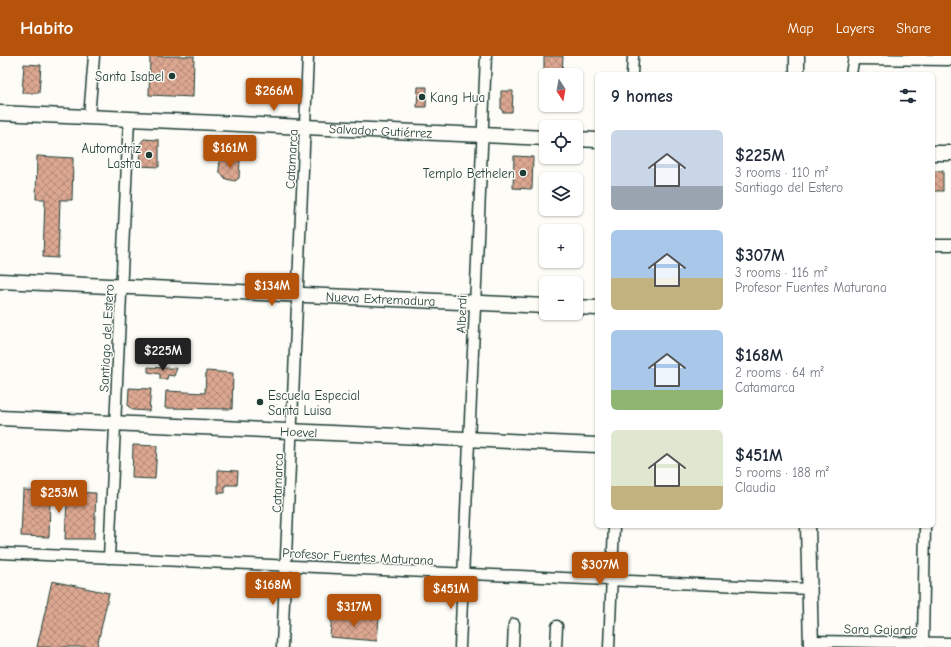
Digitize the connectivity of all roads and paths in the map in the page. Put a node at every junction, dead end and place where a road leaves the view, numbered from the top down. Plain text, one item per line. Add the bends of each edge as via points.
1 (94, 56) edge
2 (308, 56) edge
3 (486, 56) edge
4 (633, 56) edge
5 (797, 56) edge
6 (854, 58) edge
7 (931, 58) edge
8 (951, 60) edge
9 (632, 72) edge
10 (797, 72) edge
11 (851, 72) edge
12 (0, 113) edge
13 (89, 117) junction
14 (128, 119) junction
15 (305, 127) junction
16 (482, 135) junction
17 (539, 138) edge
18 (583, 139) edge
19 (595, 140) edge
20 (935, 153) edge
21 (951, 153) edge
22 (935, 244) edge
23 (951, 245) edge
24 (0, 281) edge
25 (121, 287) junction
26 (298, 295) junction
27 (475, 303) junction
28 (539, 306) edge
29 (583, 307) edge
30 (595, 308) edge
31 (0, 418) edge
32 (115, 423) junction
33 (292, 431) junction
34 (470, 439) junction
35 (595, 445) edge
36 (614, 528) edge
37 (808, 528) edge
38 (925, 528) edge
39 (0, 553) edge
40 (109, 558) junction
41 (286, 566) junction
42 (464, 574) junction
43 (612, 580) junction
44 (810, 589) junction
45 (514, 624) dead end
46 (557, 626) dead end
47 (924, 642) junction
48 (951, 642) edge
49 (811, 644) edge
50 (907, 645) edge
51 (282, 647) edge
52 (460, 647) edge
53 (513, 647) edge
54 (556, 647) edge
55 (609, 647) edge

1 - 13 street
2 - 15 street, Catamarca
3 - 16 street, Alberdi
4 - 9 street
5 - 10 street
6 - 7 street
6 - 11 street
7 - 8 street
12 - 13 street, Salvador Gutiérrez
13 - 14 street, Salvador Gutiérrez
14 - 15 street, Salvador Gutiérrez
14 - 25 street, Santiago del Estero
15 - 16 street, Salvador Gutiérrez
15 - 26 street, Catamarca
16 - 17 street, Salvador Gutiérrez
16 - 27 street, Alberdi
18 - 19 street
20 - 21 street
22 - 23 street
24 - 25 street, Nueva Extremadura
25 - 26 street, Nueva Extremadura
25 - 32 street, Santiago del Estero
26 - 27 street, Nueva Extremadura
26 - 33 street, Catamarca
27 - 28 street, Nueva Extremadura
27 - 34 street, Alberdi
29 - 30 street
31 - 32 street, Hoevel
32 - 33 street, Hoevel
32 - 40 street, Santiago del Estero
33 - 34 street, Hoevel
33 - 41 street, Catamarca
34 - 35 street, Hoevel
34 - 42 street, Alberdi
36 - 43 street
37 - 44 street
38 - 47 street
39 - 40 street, Profesor Fuentes Maturana
40 - 41 street, Profesor Fuentes Maturana
41 - 42 street, Profesor Fuentes Maturana
41 - 51 street, Catamarca
42 - 43 street, Profesor Fuentes Maturana
42 - 52 street, Alberdi
43 - 44 street, Profesor Fuentes Maturana
43 - 55 street
44 - 49 street
45 - 53 street
46 - 54 street
47 - 48 street, Sara Gajardo
47 - 50 street, Sara Gajardo
49 - 50 street, Sara Gajardo

